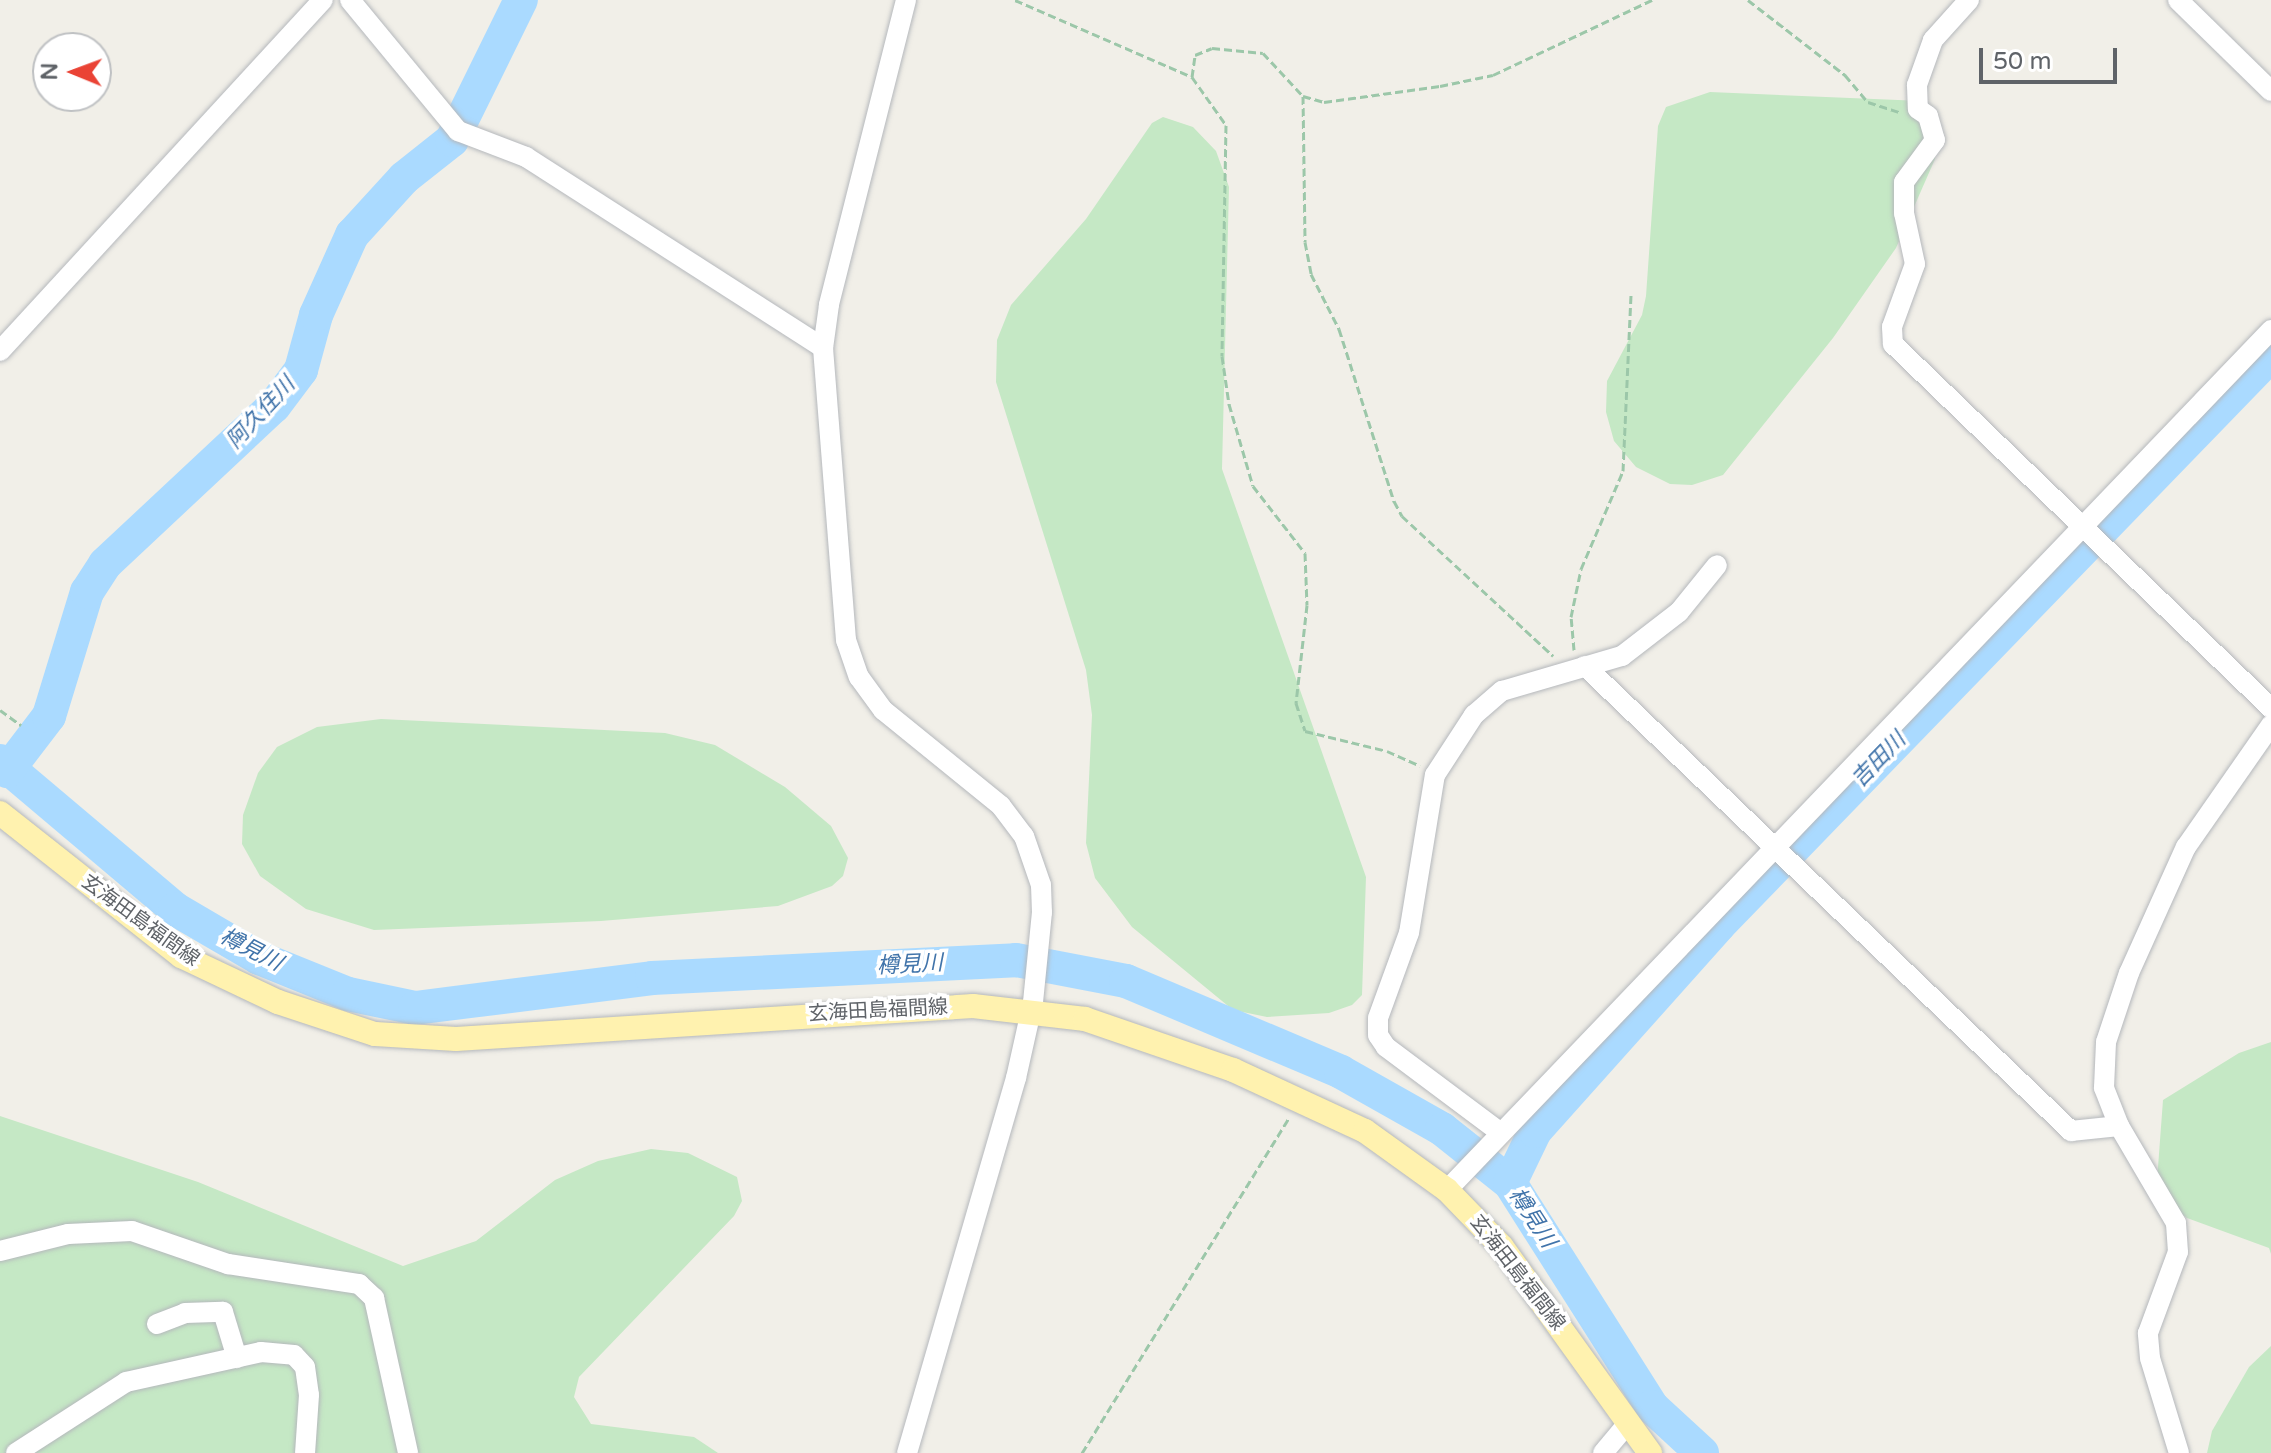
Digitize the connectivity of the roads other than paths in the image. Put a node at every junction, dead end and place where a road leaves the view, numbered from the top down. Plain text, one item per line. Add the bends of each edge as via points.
1 (323, 0) edge
2 (350, 0) edge
3 (906, 0) edge
4 (1969, 0) edge
5 (2178, 0) edge
6 (2271, 91) edge
7 (2271, 330) edge
8 (823, 348) junction
9 (0, 351) edge
10 (2082, 525) junction
11 (1717, 565) dead end
12 (1585, 666) junction
13 (2271, 708) edge
14 (2271, 725) edge
15 (0, 813) edge
16 (1773, 847) junction
17 (1032, 1007) junction
18 (2119, 1126) junction
19 (1497, 1137) junction
20 (1452, 1185) junction
21 (0, 1251) edge
22 (157, 1324) dead end
23 (237, 1358) junction
24 (1626, 1426) junction
25 (16, 1453) edge
26 (305, 1453) edge
27 (408, 1453) edge
28 (907, 1453) edge
29 (1603, 1453) edge
30 (1650, 1453) edge
31 (2179, 1453) edge

1 - 9 street
2 - 8 street via 458,131 526,157
3 - 8 street via 829,305
4 - 10 street via 1933,40 1917,85 1918,109 1928,116 1935,140 1904,182 1904,213 1915,264 1890,337
5 - 6 street
7 - 10 street
8 - 17 street via 841,603 852,658 883,710 1001,806 1024,836 1041,885
10 - 13 street
10 - 16 street
11 - 12 street via 1658,631 1622,656
12 - 16 street
12 - 19 street via 1502,691 1474,715 1435,775 1409,933 1378,1018 1378,1035 1386,1047
14 - 18 street via 2186,847 2118,1002 2106,1042 2104,1088
15 - 17 main road, 玄海田島福間線 via 181,956 278,1002 375,1034 456,1039 887,1009
16 - 18 street via 2071,1131
16 - 19 street
17 - 20 main road, 玄海田島福間線 via 1131,1031 1301,1098
17 - 28 street
18 - 31 street via 2176,1223 2178,1252 2148,1333 2150,1358
19 - 20 street
20 - 24 main road, 玄海田島福間線 via 1531,1285
21 - 27 street via 68,1234 132,1231 207,1259 359,1284 374,1298
22 - 23 street via 185,1313 223,1312
23 - 25 street via 126,1382
23 - 26 street via 286,1352 301,1361 309,1395
24 - 29 street
24 - 30 main road, 玄海田島福間線

